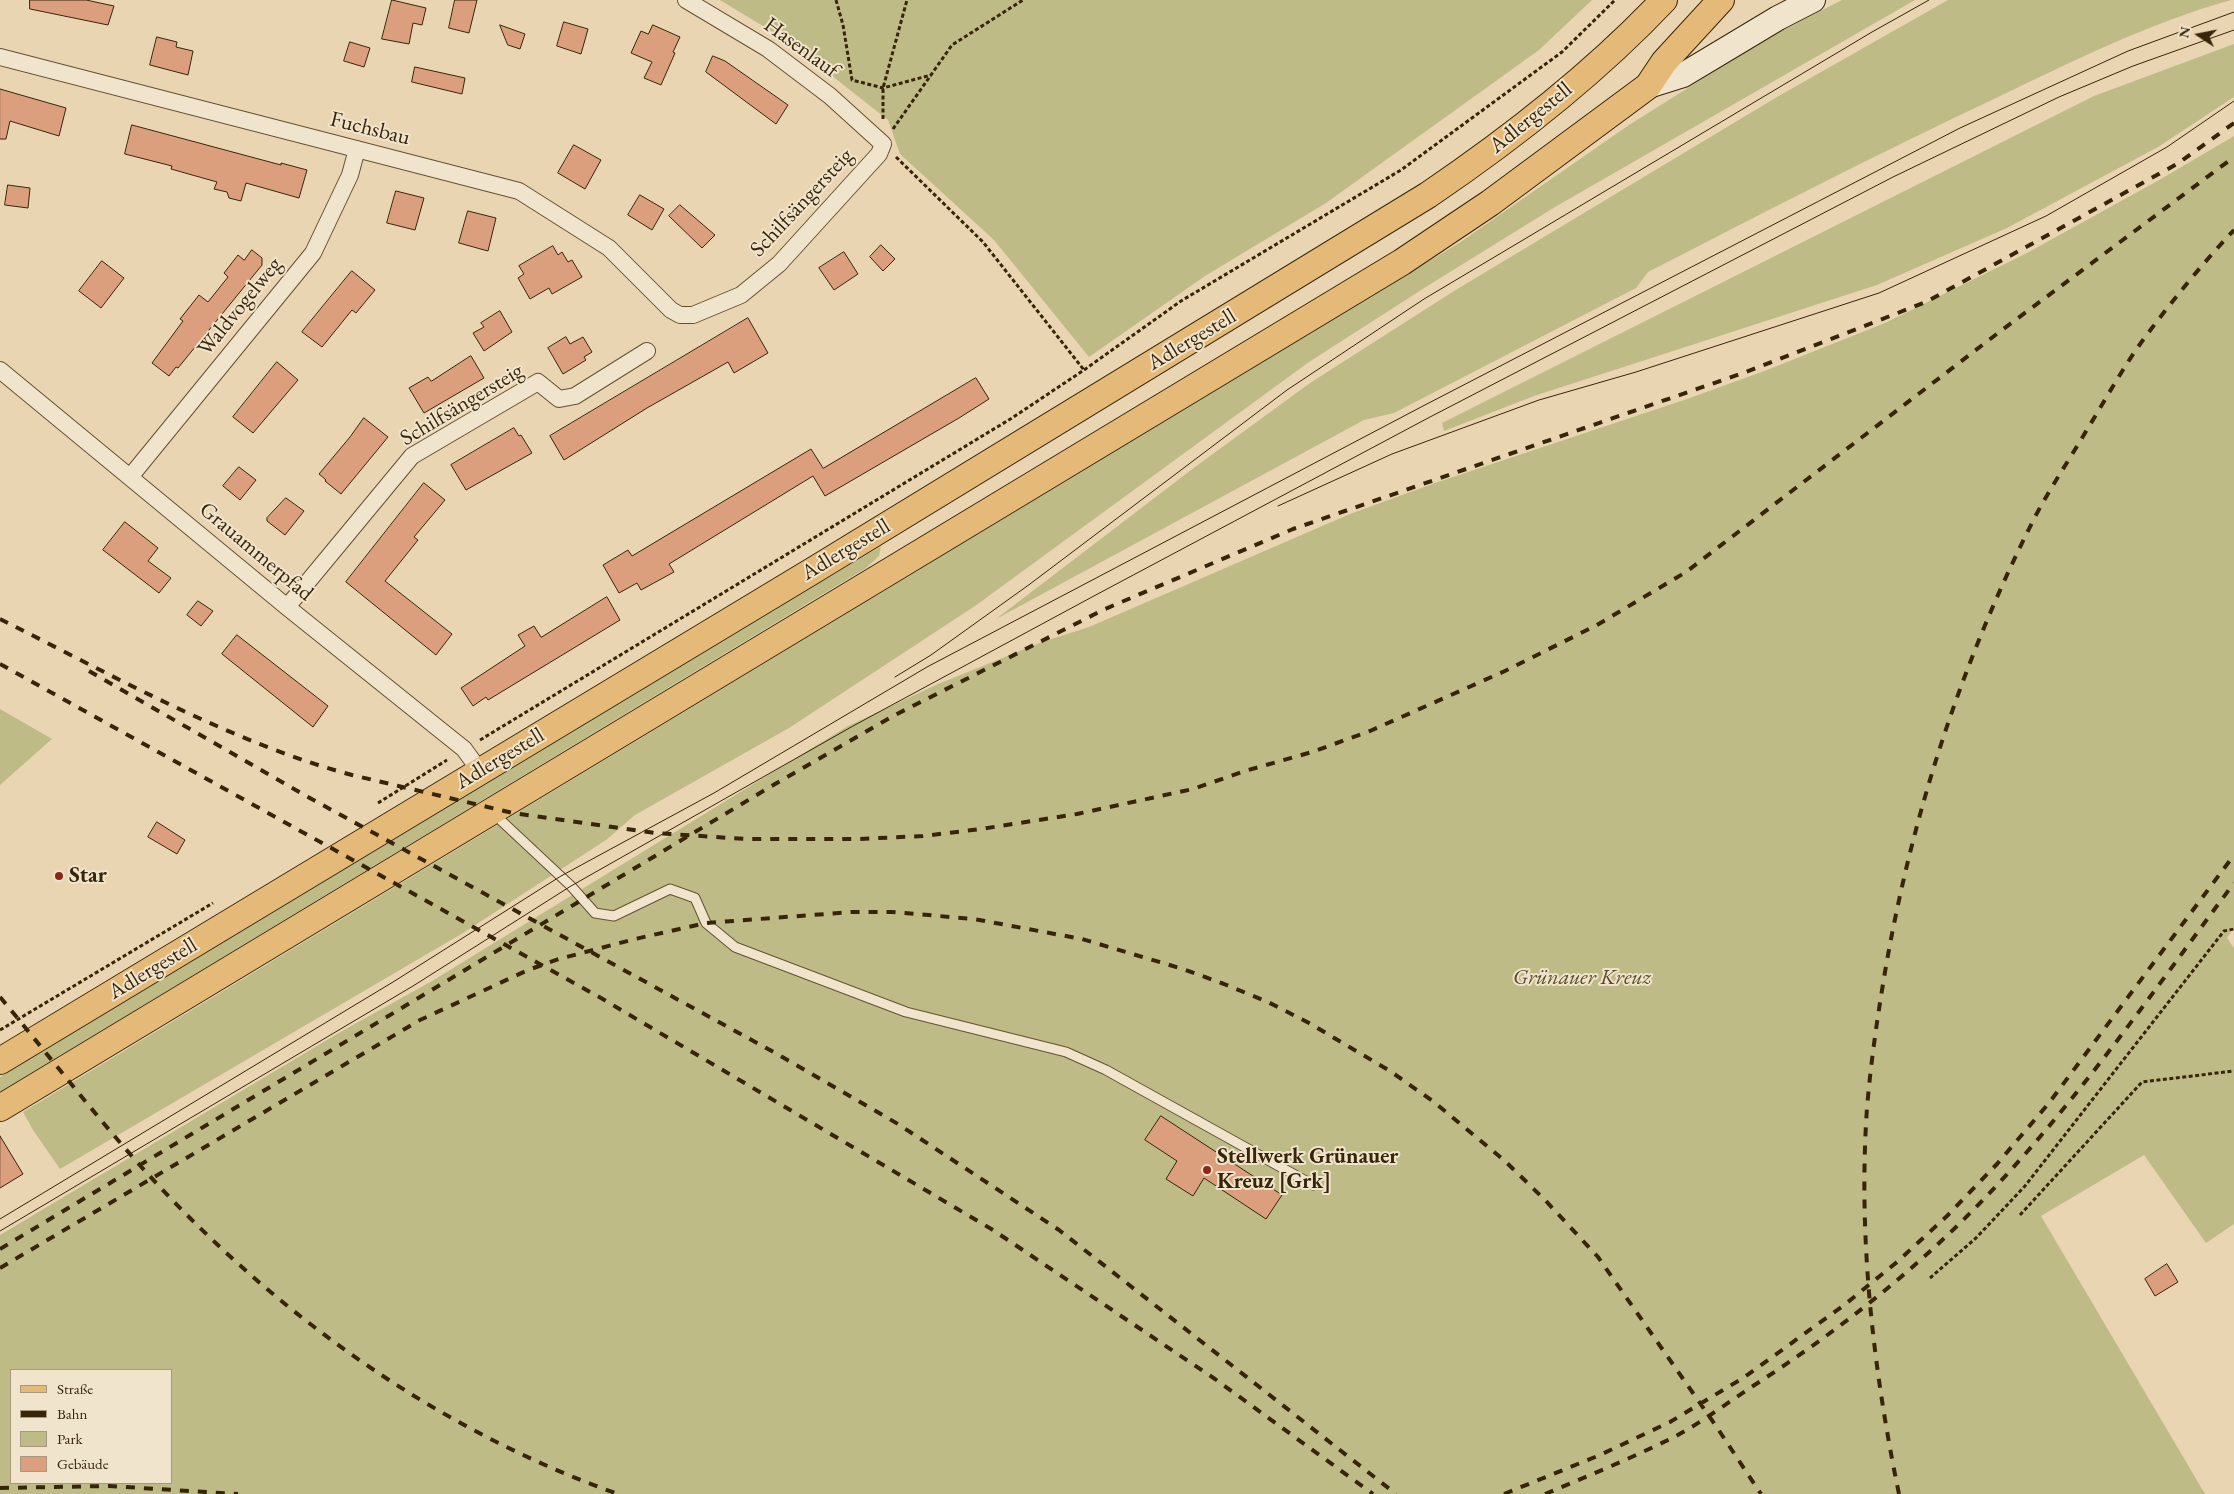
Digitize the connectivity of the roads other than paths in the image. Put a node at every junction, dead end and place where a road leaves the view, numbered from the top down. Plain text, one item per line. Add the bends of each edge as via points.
1 (686, 0) edge
2 (1664, 0) edge
3 (1721, 0) edge
4 (1813, 0) edge
5 (0, 57) edge
6 (1648, 86) junction
7 (883, 144) joint
8 (357, 149) junction
9 (693, 314) joint
10 (647, 351) dead end
11 (0, 370) edge
12 (1014, 448) junction
13 (130, 477) junction
14 (1034, 483) junction
15 (287, 607) junction
16 (480, 771) junction
17 (493, 812) junction
18 (0, 1061) edge
19 (0, 1108) edge
20 (1313, 1185) dead end

1 - 7 street, Hasenlauf via 768,50 830,96
2 - 12 main road, Adlergestell via 1634,32 1547,108 1464,170
3 - 6 main road, Adlergestell via 1664,62
4 - 6 main road, Adlergestell via 1684,75
5 - 8 street, Fuchsbau
6 - 14 main road, Adlergestell via 1490,203 1402,262
7 - 9 street, Schilfsängersteig via 879,154 779,264 741,296
8 - 9 street, Fuchsbau via 519,190 609,248 671,310 680,315
8 - 13 street, Waldvogelweg via 350,175 313,253
10 - 15 street, Schilfsängersteig via 575,396 560,399 538,382 412,456
11 - 13 street, Grauammerpfad
12 - 14 main road
12 - 16 main road, Adlergestell
13 - 15 street, Grauammerpfad
14 - 17 main road, Adlergestell
15 - 16 street, Grauammerpfad via 464,749
16 - 18 main road, Adlergestell
17 - 19 main road, Adlergestell
17 - 20 lane via 595,913 614,916 670,889 695,898 706,923 735,947 906,1012 1066,1052 1106,1070

